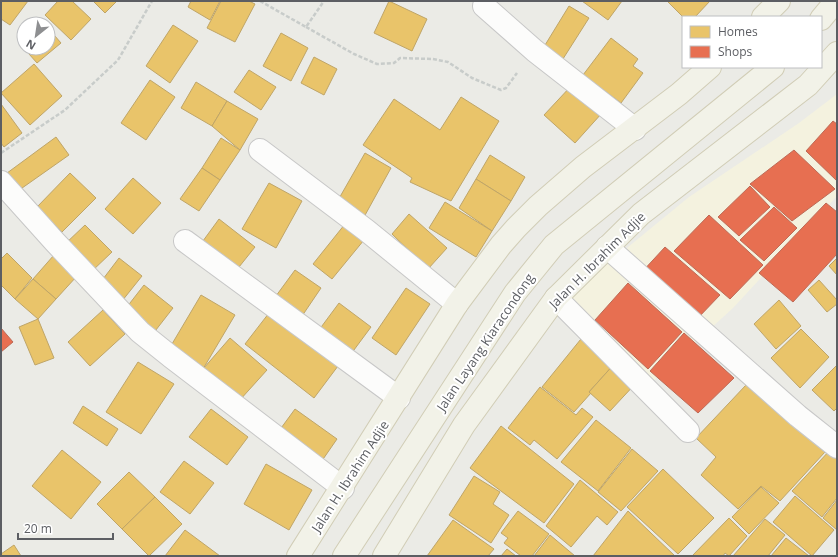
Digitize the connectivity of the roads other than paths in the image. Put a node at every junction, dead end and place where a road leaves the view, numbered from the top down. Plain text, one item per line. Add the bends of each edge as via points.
1 (779, 1) edge
2 (836, 1) edge
3 (484, 6) dead end
4 (764, 16) edge
5 (822, 18) edge
6 (837, 53) edge
7 (709, 68) edge
8 (772, 68) edge
9 (634, 129) junction
10 (260, 150) dead end
11 (1, 182) edge
12 (185, 241) dead end
13 (607, 247) junction
14 (556, 298) junction
15 (457, 304) junction
16 (399, 398) junction
17 (688, 431) dead end
18 (837, 447) edge
19 (342, 488) junction
20 (298, 556) edge
21 (344, 556) edge
22 (384, 556) edge

1 - 4 main road
2 - 5 main road
3 - 9 street via 535,51
6 - 13 main road, Jalan H. Ibrahim Adjie via 808,85 641,214
7 - 9 main road, Jalan H. Ibrahim Adjie
8 - 21 main road, Jalan Layang Kiaracondong via 554,245 515,293
9 - 15 main road, Jalan H. Ibrahim Adjie via 583,167 538,206 501,245
10 - 15 street via 366,230
11 - 19 street via 140,332
12 - 16 street
13 - 14 main road, Jalan H. Ibrahim Adjie
13 - 18 street via 798,416
14 - 17 street
14 - 22 main road, Jalan H. Ibrahim Adjie via 464,425
15 - 16 main road, Jalan H. Ibrahim Adjie
16 - 19 main road, Jalan H. Ibrahim Adjie
19 - 20 main road, Jalan H. Ibrahim Adjie

